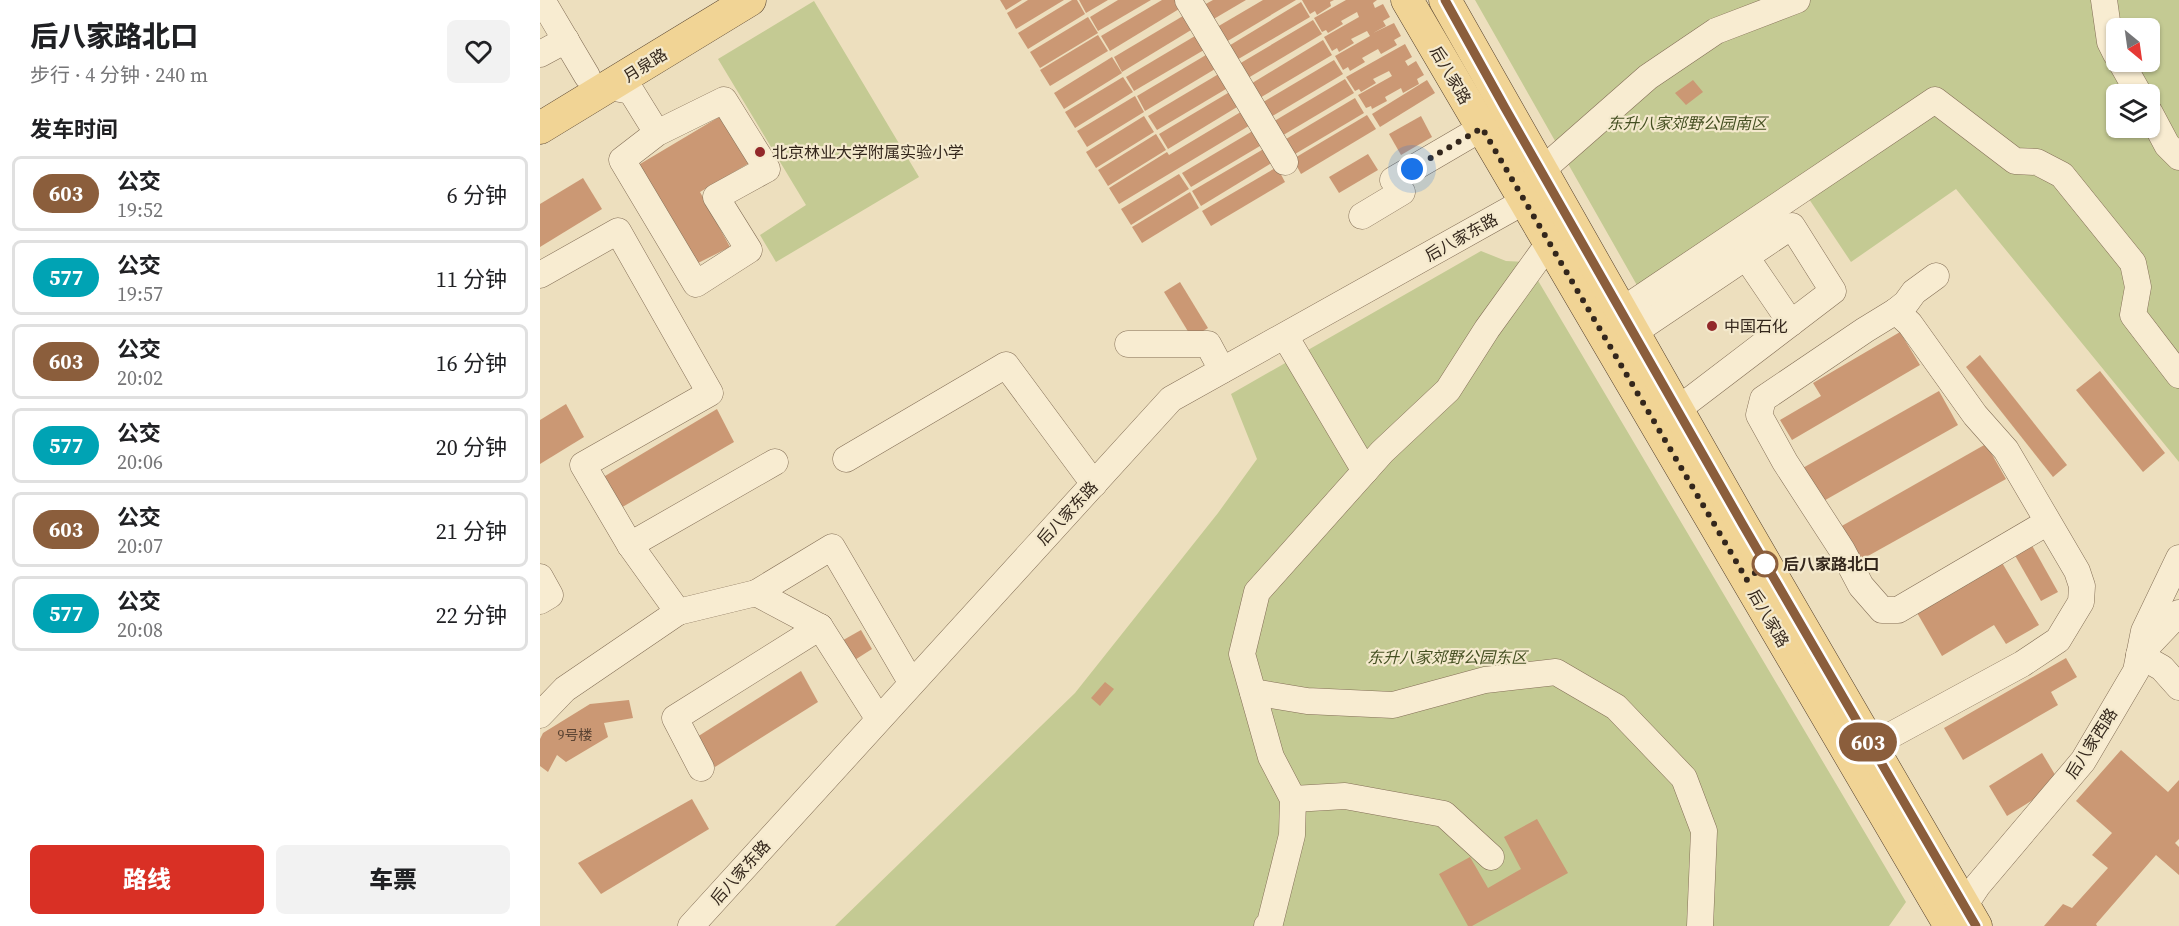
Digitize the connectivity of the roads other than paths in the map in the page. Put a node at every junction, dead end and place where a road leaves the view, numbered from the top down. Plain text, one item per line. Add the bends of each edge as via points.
1 (542, 0) edge
2 (715, 0) edge
3 (750, 0) edge
4 (1188, 0) edge
5 (1407, 0) edge
6 (1445, 0) edge
7 (1797, 0) edge
8 (2104, 0) edge
9 (2107, 18) edge
10 (573, 42) junction
11 (540, 54) edge
12 (598, 81) junction
13 (540, 104) edge
14 (540, 128) edge
15 (1482, 128) junction
16 (2160, 132) edge
17 (657, 134) junction
18 (2179, 157) edge
19 (1285, 162) dead end
20 (1541, 171) junction
21 (1525, 201) junction
22 (1362, 216) dead end
23 (1549, 243) junction
24 (1746, 257) junction
25 (540, 276) edge
26 (1936, 276) dead end
27 (1896, 311) junction
28 (1627, 322) junction
29 (1791, 323) junction
30 (1285, 336) junction
31 (1128, 344) dead end
32 (1222, 370) junction
33 (2179, 375) edge
34 (1677, 410) junction
35 (846, 459) dead end
36 (775, 462) dead end
37 (1365, 471) junction
38 (1094, 484) junction
39 (2048, 522) junction
40 (630, 545) junction
41 (2179, 558) edge
42 (540, 577) edge
43 (756, 593) junction
44 (540, 601) edge
45 (678, 612) junction
46 (2179, 613) edge
47 (820, 627) junction
48 (2139, 655) junction
49 (911, 682) junction
50 (2179, 687) edge
51 (1253, 692) junction
52 (540, 715) edge
53 (878, 718) junction
54 (1871, 746) junction
55 (701, 768) dead end
56 (1293, 799) junction
57 (1491, 857) dead end
58 (1963, 919) edge
59 (691, 926) edge
60 (1267, 926) edge
61 (1700, 926) edge

1 - 10 street
2 - 12 main road, 月泉路
3 - 12 main road, 月泉路
4 - 19 street
5 - 15 main road, 后八家路
6 - 20 main road, 后八家路
7 - 20 street via 1716,32 1648,77
8 - 9 street
10 - 11 street
10 - 12 street
12 - 13 main road, 月泉路
12 - 14 main road, 月泉路
12 - 17 street via 631,91
15 - 21 main road, 后八家路
15 - 22 street via 1393,180 1402,192
16 - 18 street
17 - 17 street via 724,100 767,170 716,197 749,250 696,284 622,160
20 - 28 main road, 后八家路
21 - 23 main road, 后八家路
21 - 30 street, 后八家东路
23 - 37 street via 1448,390
23 - 58 main road, 后八家路
24 - 28 street
24 - 29 street
24 - 29 street via 1792,226 1833,291
25 - 40 street via 618,231 710,393 583,465
26 - 27 street
27 - 39 street via 2006,450
27 - 39 street via 1763,399 1759,415 1861,586 1882,609 1898,610
28 - 33 street via 1935,100 2015,161 2037,162 2062,175 2133,263 2138,287 2133,315
28 - 34 main road, 后八家路
29 - 34 street
30 - 32 street, 后八家东路
30 - 37 street
31 - 32 street via 1208,344
32 - 38 street, 后八家东路 via 1171,399
34 - 54 main road, 后八家路
35 - 38 street via 1006,365
36 - 40 street
37 - 51 street via 1257,592 1242,654
38 - 49 street, 后八家东路
39 - 54 street via 2077,570 2082,586 2081,602 2058,640 2022,664
40 - 45 street
41 - 48 street, 后八家西路 via 2144,631
42 - 44 street via 550,595
43 - 45 street
43 - 47 street
43 - 49 street via 832,547
45 - 52 street via 565,689
46 - 48 street
47 - 53 street
47 - 55 street via 675,718
48 - 50 street via 2162,668
48 - 58 street, 后八家西路 via 2136,671 2083,761 1978,885
49 - 53 street, 后八家东路
51 - 56 street via 1271,757
51 - 61 street via 1307,702 1393,705 1485,680 1556,672 1616,707 1684,778 1704,831
53 - 59 street, 后八家东路
54 - 58 main road, 后八家路
56 - 57 street via 1345,796 1444,814
56 - 60 street via 1292,835

